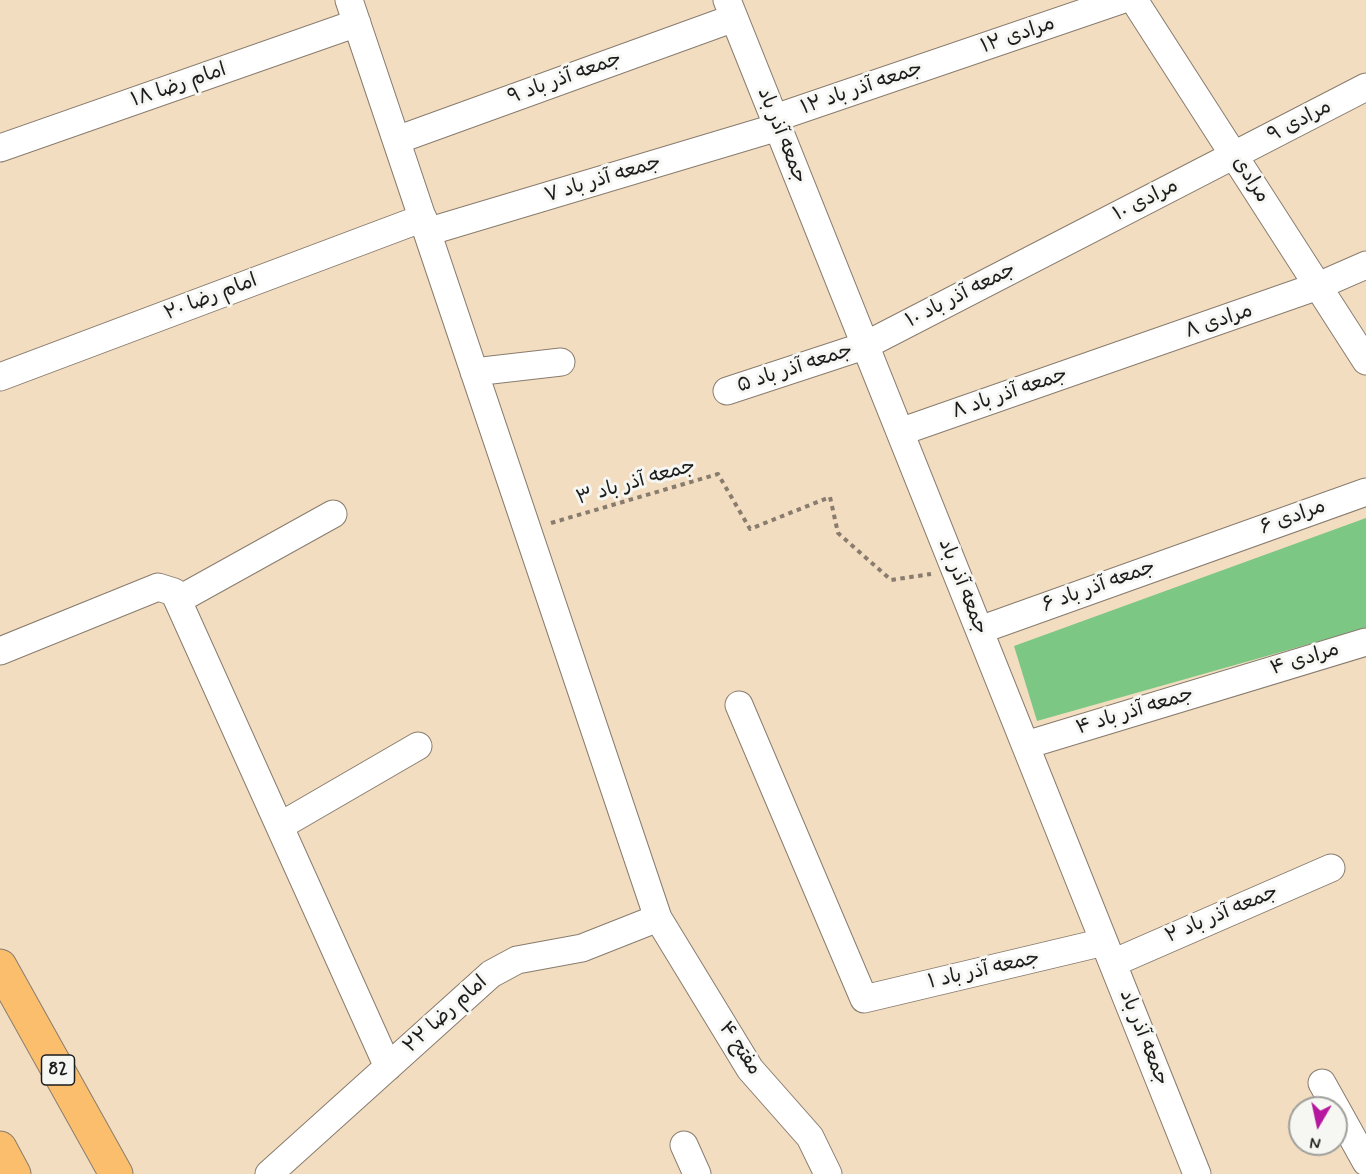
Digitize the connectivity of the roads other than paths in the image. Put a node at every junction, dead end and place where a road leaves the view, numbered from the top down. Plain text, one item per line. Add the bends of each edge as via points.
1 (1140, 3) edge
2 (731, 9) edge
3 (353, 12) edge
4 (950, 60) joint
5 (1366, 87) edge
6 (776, 123) junction
7 (397, 141) junction
8 (0, 148) edge
9 (1235, 156) junction
10 (425, 225) junction
11 (1058, 246) joint
12 (1366, 265) edge
13 (1318, 286) junction
14 (864, 346) junction
15 (1120, 357) joint
16 (1366, 361) edge
17 (561, 362) dead end
18 (474, 372) junction
19 (0, 377) edge
20 (727, 391) dead end
21 (900, 432) junction
22 (1366, 492) edge
23 (333, 514) dead end
24 (1219, 545) joint
25 (178, 600) junction
26 (980, 630) junction
27 (1366, 642) edge
28 (0, 651) edge
29 (1244, 679) joint
30 (739, 705) dead end
31 (1026, 745) junction
32 (418, 746) dead end
33 (280, 826) junction
34 (1331, 868) dead end
35 (658, 918) junction
36 (1108, 952) junction
37 (0, 966) edge
38 (388, 1067) junction
39 (1322, 1083) dead end
40 (1329, 1096) edge
41 (1348, 1129) edge
42 (684, 1145) dead end
43 (0, 1148) edge
44 (1366, 1161) edge
45 (14, 1174) edge
46 (116, 1174) edge
47 (269, 1174) edge
48 (697, 1174) edge
49 (828, 1174) edge
50 (1197, 1174) edge

1 - 4 street, مرادی ۱۲
1 - 9 street, مرادی
2 - 6 street, جمعه آذر باد
2 - 7 street, جمعه آذر باد ۹
3 - 7 street, مفتح ۴
3 - 8 street, امام رضا ۱۸
4 - 6 street, جمعه آذر باد ۱۲
5 - 9 street, مرادی ۹
6 - 10 street, جمعه آذر باد ۷
6 - 14 street, جمعه آذر باد
7 - 10 street, مفتح ۴
9 - 11 street, مرادی ۱۰
9 - 13 street, مرادی
10 - 18 street, مفتح ۴
10 - 19 street, امام رضا ۲۰
11 - 14 street, جمعه آذر باد ۱۰
12 - 13 street, مرادی ۸
13 - 15 street, مرادی ۸
13 - 16 street, مرادی
14 - 20 street, جمعه آذر باد ۵
14 - 21 street, جمعه آذر باد
15 - 21 street, جمعه آذر باد ۸
17 - 18 street
18 - 35 street, مفتح ۴
21 - 26 street, جمعه آذر باد
22 - 24 street, مرادی ۶
23 - 25 street
24 - 26 street, جمعه آذر باد ۶
25 - 28 street via 174,592 158,587
25 - 33 street
26 - 31 street, جمعه آذر باد
27 - 29 street, مرادی ۴
29 - 31 street, جمعه آذر باد ۴
30 - 36 street, جمعه آذر باد ۱ via 864,999
31 - 36 street, جمعه آذر باد
32 - 33 street
33 - 38 street
34 - 36 street, جمعه آذر باد ۲
35 - 38 street, امام رضا ۲۲ via 582,948 517,960 491,974
35 - 49 street, مفتح ۴ via 750,1069 810,1137
36 - 50 street, جمعه آذر باد
37 - 46 main road, 82
38 - 47 street, امام رضا ۲۲
39 - 40 street
41 - 44 street
42 - 48 street
43 - 45 main road

